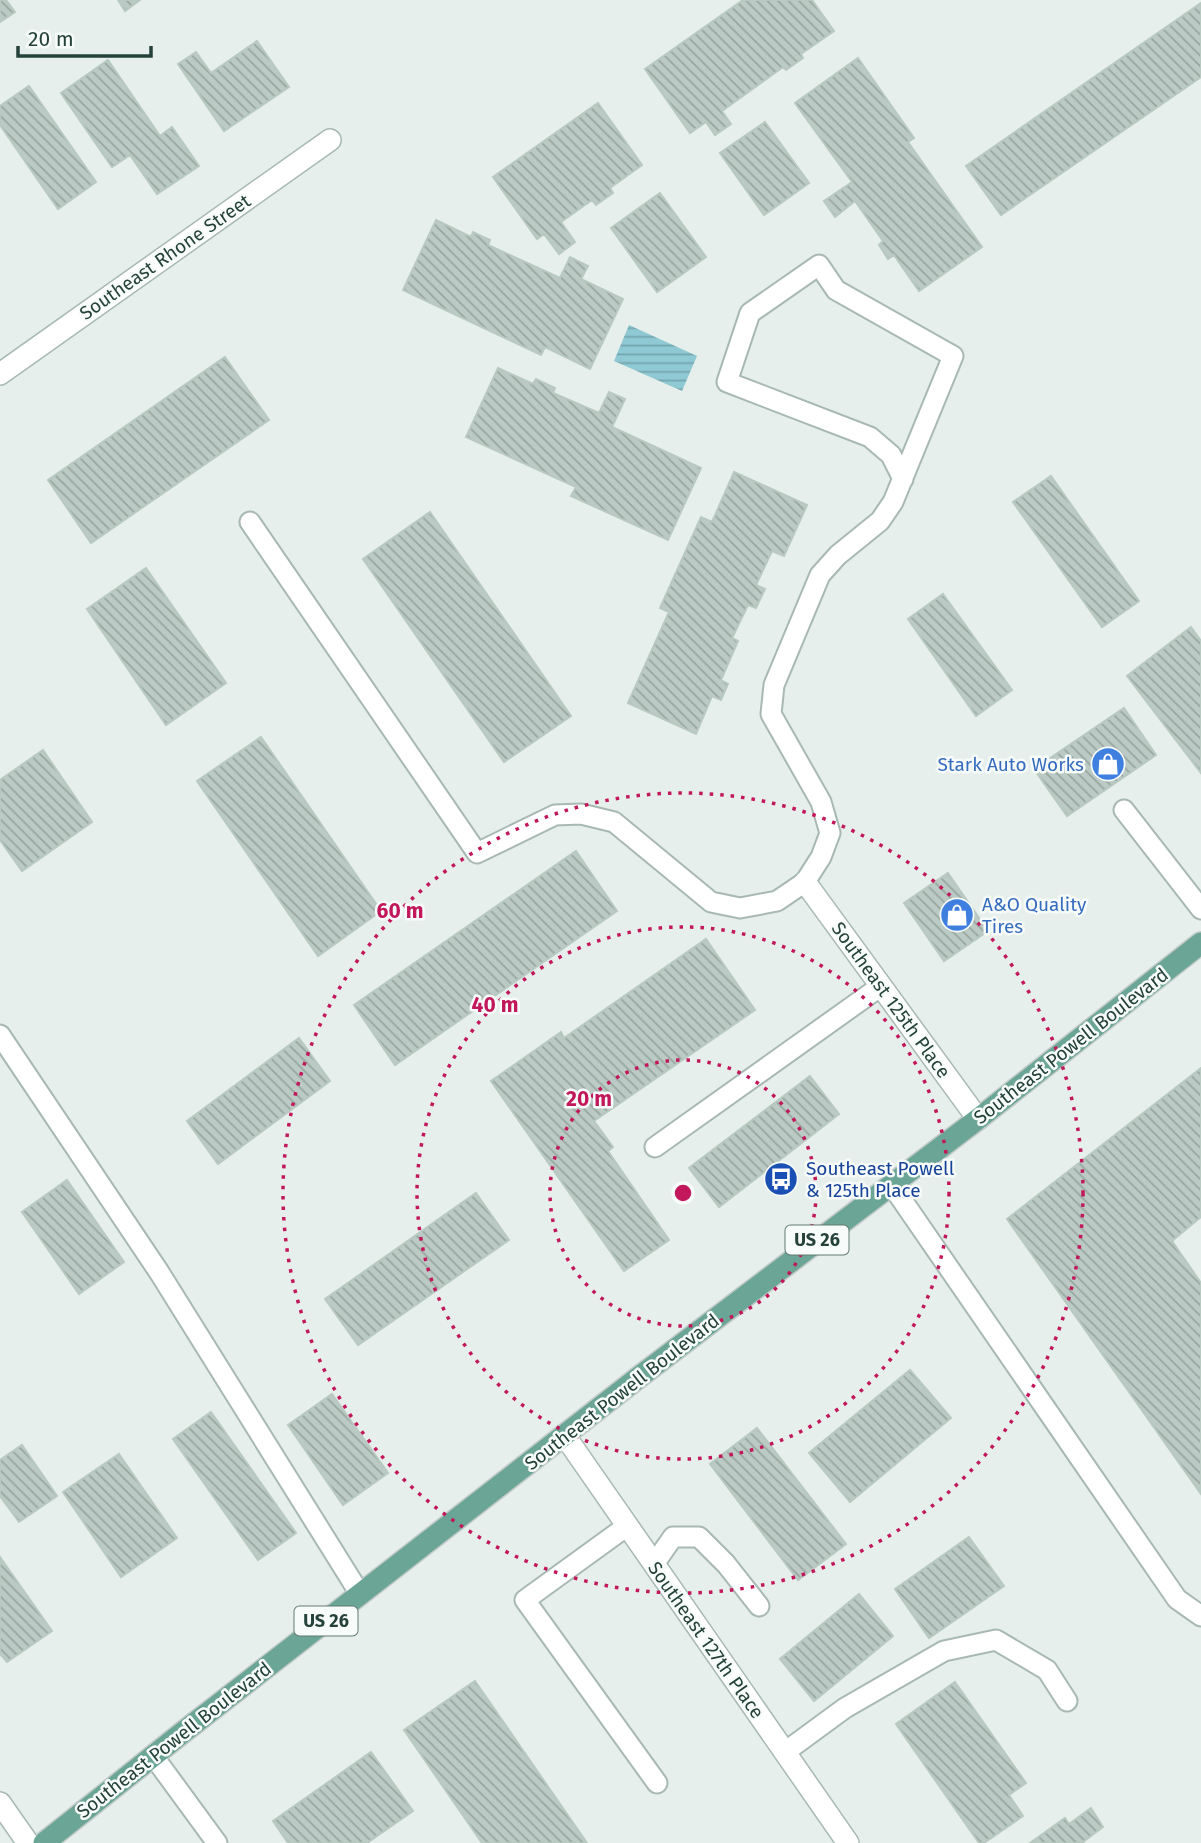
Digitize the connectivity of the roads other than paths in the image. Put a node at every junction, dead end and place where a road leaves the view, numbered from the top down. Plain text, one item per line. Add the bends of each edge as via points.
1 (330, 140) dead end
2 (0, 374) edge
3 (903, 479) junction
4 (250, 522) dead end
5 (1124, 810) dead end
6 (805, 882) junction
7 (1201, 909) edge
8 (1201, 943) edge
9 (881, 986) junction
10 (0, 1035) edge
11 (978, 1119) junction
12 (655, 1147) dead end
13 (891, 1184) junction
14 (565, 1436) junction
15 (627, 1526) junction
16 (654, 1564) junction
17 (360, 1594) junction
18 (759, 1606) dead end
19 (1201, 1616) edge
20 (1067, 1701) dead end
21 (785, 1752) junction
22 (154, 1757) junction
23 (657, 1783) dead end
24 (0, 1802) edge
25 (28, 1843) edge
26 (44, 1843) edge
27 (217, 1843) edge
28 (848, 1843) edge

1 - 2 street, Southeast Rhone Street
3 - 3 lane via 953,356 836,290 819,265 750,313 727,382 870,437 891,455
3 - 6 lane via 880,520 820,575 774,685 771,714 821,802 830,833
4 - 6 lane via 477,853 555,815 581,814 614,822 711,902 740,908 777,901
5 - 7 lane
6 - 9 street, Southeast 125th Place
8 - 11 main road, Southeast Powell Boulevard / US 26
9 - 11 street, Southeast 125th Place
9 - 12 lane
10 - 17 lane via 159,1272
11 - 13 main road, Southeast Powell Boulevard / US 26
13 - 14 main road, Southeast Powell Boulevard / US 26
13 - 19 lane via 1177,1599
14 - 15 street, Southeast 127th Place
14 - 17 main road, Southeast Powell Boulevard / US 26
15 - 16 street, Southeast 127th Place
15 - 23 lane via 525,1600
16 - 18 lane via 673,1537 699,1537
16 - 21 street, Southeast 127th Place
17 - 22 main road, Southeast Powell Boulevard / US 26
20 - 21 lane via 1047,1670 996,1640 944,1651 845,1708
21 - 28 street, Southeast 127th Place
22 - 26 main road, Southeast Powell Boulevard / US 26
22 - 27 lane
24 - 25 street

